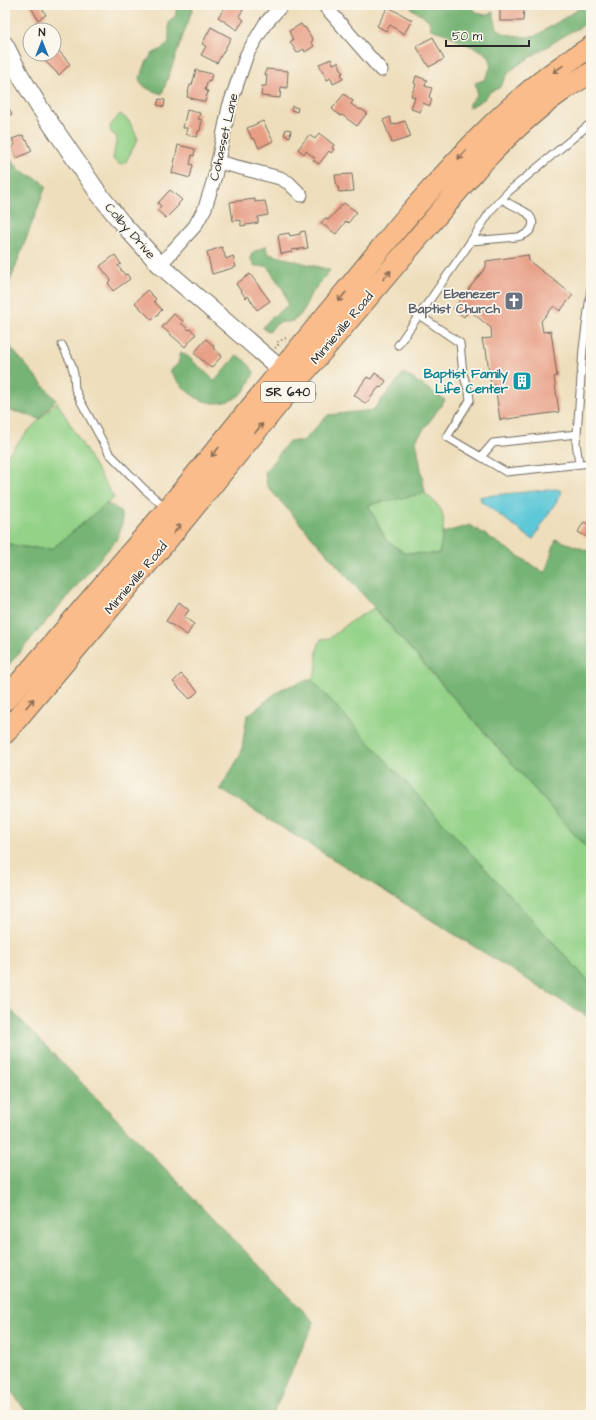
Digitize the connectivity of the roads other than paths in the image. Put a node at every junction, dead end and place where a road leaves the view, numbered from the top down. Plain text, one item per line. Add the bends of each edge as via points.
1 (282, 5) edge
2 (324, 5) edge
3 (5, 45) edge
4 (591, 47) edge
5 (381, 70) dead end
6 (585, 78) edge
7 (591, 123) edge
8 (218, 162) junction
9 (301, 195) dead end
10 (502, 199) junction
11 (471, 242) junction
12 (160, 265) junction
13 (591, 288) edge
14 (419, 315) junction
15 (62, 345) dead end
16 (398, 345) dead end
17 (289, 376) junction
18 (312, 395) dead end
19 (577, 434) junction
20 (481, 457) junction
21 (591, 463) edge
22 (579, 464) junction
23 (167, 510) junction
24 (5, 700) edge
25 (5, 733) edge

1 - 8 street, Cohasset Lane via 264,24 247,54 229,107
2 - 5 street
3 - 12 street, Colby Drive via 40,108 100,194 125,228
4 -> 17 main road, Minnieville Road / SR 640 via 523,96 467,149 404,220
17 -> 6 main road, Minnieville Road / SR 640 via 494,149 559,93
7 - 10 lane
8 - 9 street via 280,178
8 - 12 street, Cohasset Lane via 209,200 201,216 186,238
10 - 11 lane via 492,209
10 - 11 lane via 527,213 532,222 531,231 523,236
11 - 14 lane
12 - 17 street, Colby Drive
13 - 19 lane via 583,349
14 - 16 lane
14 - 20 lane via 460,343 463,374 470,400 447,437
15 - 23 lane via 71,363 81,402 109,453
17 - 18 lane
17 -> 23 main road, Minnieville Road / SR 640
25 -> 17 main road, Minnieville Road / SR 640 via 172,534
19 - 20 lane via 493,443
19 - 22 lane
20 - 22 lane via 506,472
21 - 22 lane
23 - 24 main road, Minnieville Road / SR 640

